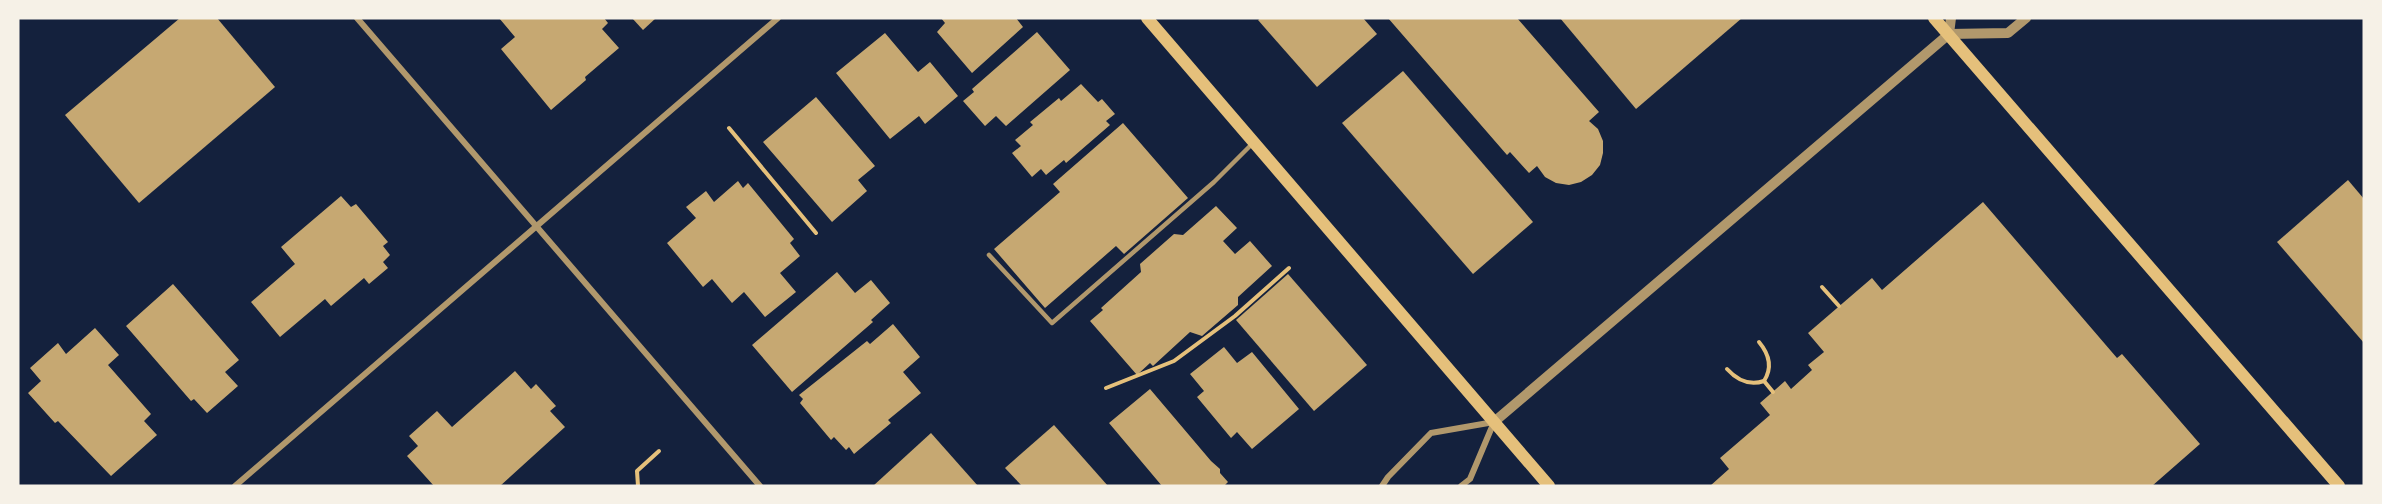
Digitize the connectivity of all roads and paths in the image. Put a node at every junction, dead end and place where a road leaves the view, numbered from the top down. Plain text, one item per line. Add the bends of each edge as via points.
1 (357, 18) edge
2 (778, 18) edge
3 (1147, 18) edge
4 (1934, 18) edge
5 (1951, 18) edge
6 (2026, 18) edge
7 (1949, 34) junction
8 (729, 128) dead end
9 (1254, 142) junction
10 (537, 227) junction
11 (816, 233) dead end
12 (989, 255) dead end
13 (1289, 268) dead end
14 (1822, 287) dead end
15 (1839, 306) dead end
16 (1759, 342) dead end
17 (1727, 369) dead end
18 (1764, 381) junction
19 (1106, 388) dead end
20 (1773, 392) dead end
21 (1494, 422) junction
22 (659, 451) dead end
23 (235, 486) edge
24 (638, 486) edge
25 (760, 486) edge
26 (1382, 486) edge
27 (1461, 486) edge
28 (1549, 486) edge
29 (2339, 486) edge

1 - 10 street
2 - 10 street
3 - 9 main road
4 - 7 main road
5 - 7 street
6 - 7 street via 2008,33
7 - 21 street
7 - 29 main road
8 - 11 path
9 - 12 lane via 1214,182 1052,323
9 - 21 main road
10 - 23 street
10 - 25 street
13 - 19 path via 1235,316 1174,361
14 - 15 path
16 - 18 path via 1770,366
17 - 18 path via 1750,383
18 - 20 path
21 - 26 street via 1431,433
21 - 27 street via 1470,479
21 - 28 main road
22 - 24 path via 637,471

